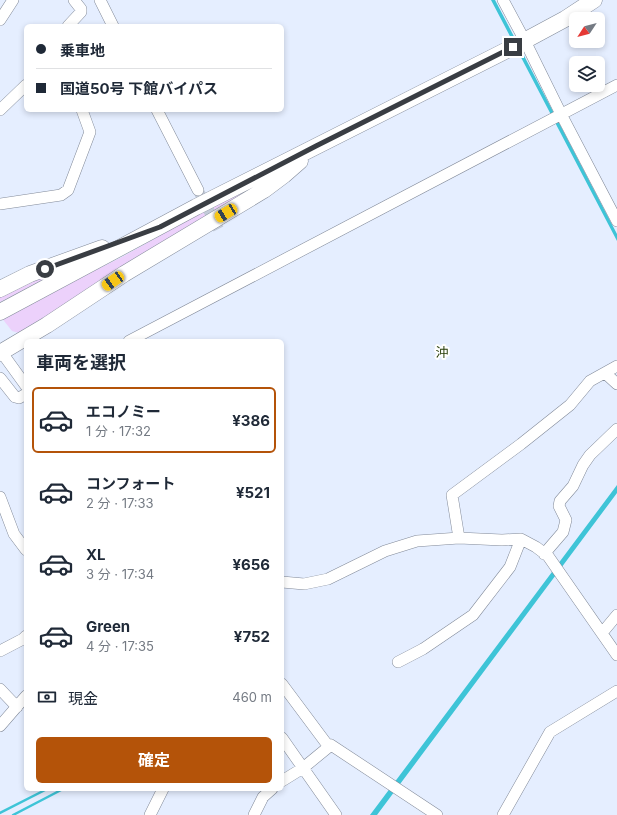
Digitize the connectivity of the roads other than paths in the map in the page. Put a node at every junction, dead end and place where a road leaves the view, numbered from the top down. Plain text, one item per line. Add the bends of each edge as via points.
1 (13, 0) edge
2 (74, 0) edge
3 (100, 0) edge
4 (503, 0) edge
5 (594, 0) edge
6 (0, 20) edge
7 (70, 24) edge
8 (112, 24) edge
9 (525, 41) junction
10 (617, 85) edge
11 (24, 87) edge
12 (0, 110) edge
13 (83, 112) edge
14 (158, 112) edge
15 (561, 114) junction
16 (316, 146) junction
17 (198, 190) tunnel mouth
18 (0, 204) edge
19 (617, 222) edge
20 (160, 227) junction
21 (0, 289) edge
22 (0, 312) edge
23 (133, 339) edge
24 (1, 352) edge
25 (617, 366) edge
26 (605, 373) junction
27 (0, 378) edge
28 (24, 383) edge
29 (617, 384) edge
30 (24, 395) edge
31 (617, 429) edge
32 (0, 497) edge
33 (459, 538) junction
34 (521, 539) junction
35 (24, 547) edge
36 (544, 554) junction
37 (284, 582) edge
38 (617, 615) edge
39 (602, 633) junction
40 (24, 638) edge
41 (0, 651) edge
42 (617, 655) edge
43 (398, 662) dead end
44 (284, 687) edge
45 (0, 689) edge
46 (617, 691) edge
47 (24, 698) edge
48 (17, 706) junction
49 (0, 726) edge
50 (284, 741) edge
51 (329, 747) junction
52 (303, 768) junction
53 (284, 780) edge
54 (162, 791) edge
55 (270, 791) edge
56 (150, 815) edge
57 (254, 815) edge
58 (336, 815) edge
59 (437, 815) edge
60 (503, 815) edge

1 - 6 street
2 - 7 street via 81,12
3 - 8 street
4 - 9 street
5 - 9 highway
9 - 15 street
9 - 16 highway
10 - 15 street
11 - 12 street
13 - 18 street via 90,132 68,190 61,195
14 - 17 street
15 - 19 street
15 - 23 street
16 - 20 highway
16 - 24 highway via 264,190
20 - 21 highway via 30,274
20 - 22 highway
24 - 28 street
25 - 26 street
26 - 29 street
26 - 33 street via 590,381 567,407 521,444 452,495
27 - 30 street via 15,397
31 - 36 street via 590,455 573,486 560,501 559,506 566,520 563,532
32 - 35 street via 14,534
33 - 34 street
33 - 37 street via 417,542 385,551 328,579 304,584
34 - 36 street
34 - 43 street via 510,567 473,615 423,649
36 - 39 street via 548,556
38 - 39 street
39 - 42 street
40 - 41 street
44 - 51 street
45 - 48 street
46 - 60 street via 550,732
47 - 48 street
48 - 49 street
50 - 52 street
51 - 52 street
51 - 59 street via 331,744
52 - 53 street
52 - 58 street
54 - 56 street
55 - 57 street via 263,797

